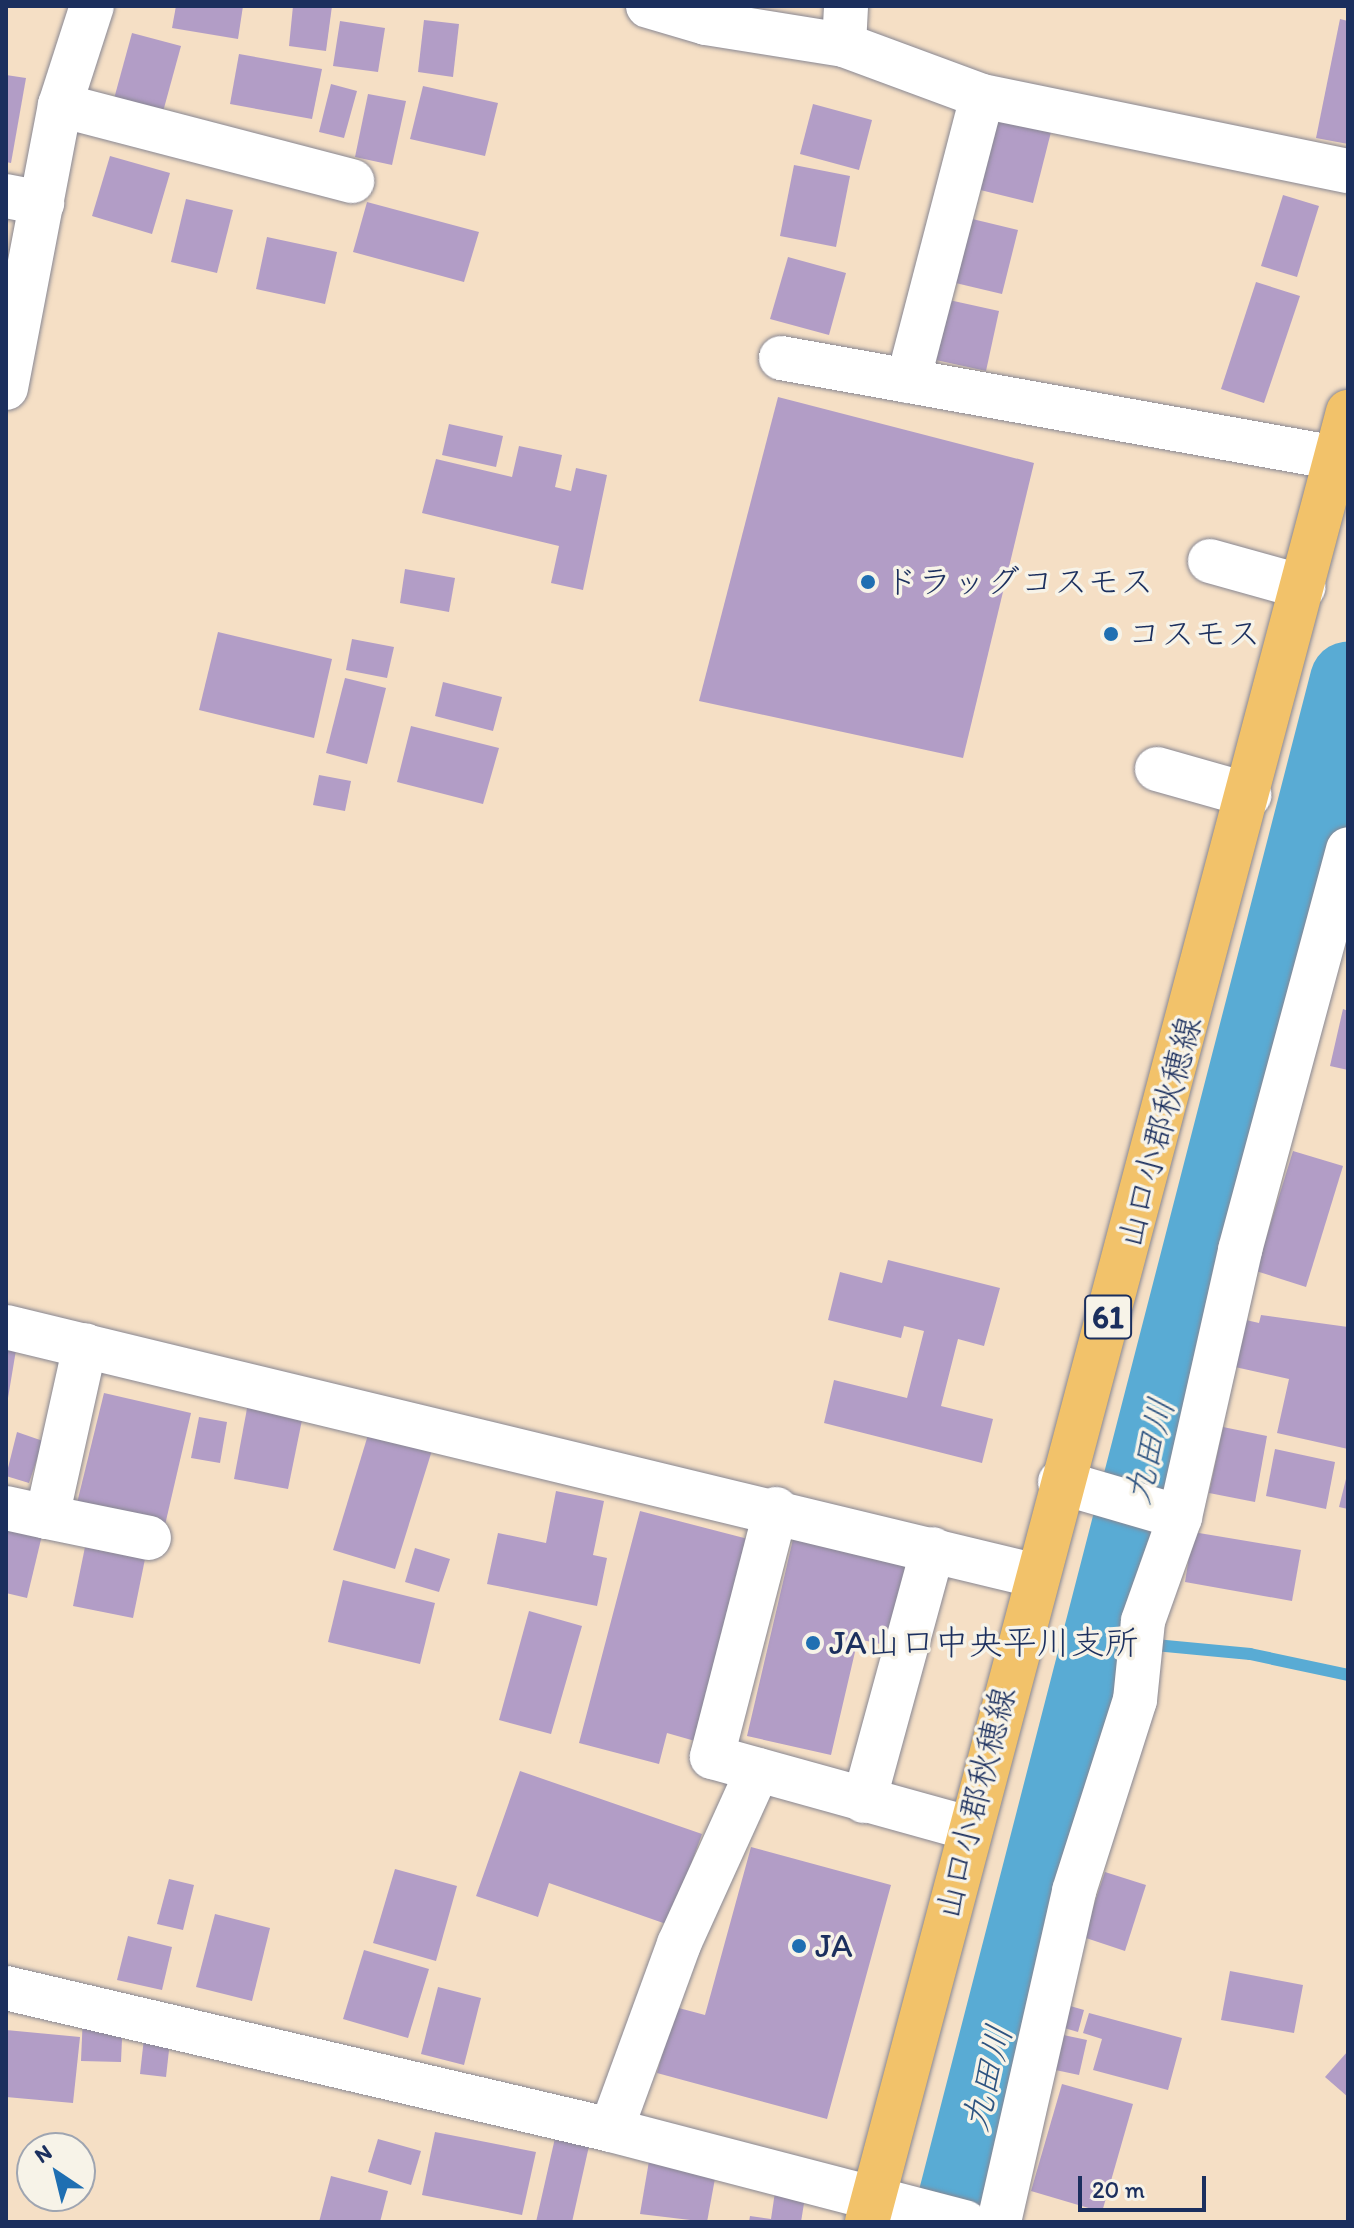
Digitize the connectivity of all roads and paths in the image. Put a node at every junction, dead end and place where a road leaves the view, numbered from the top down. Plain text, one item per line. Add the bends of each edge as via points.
1 (92, 6) edge
2 (648, 6) edge
3 (845, 26) edge
4 (982, 96) junction
5 (60, 105) junction
6 (1348, 171) edge
7 (352, 181) dead end
8 (24, 200) edge
9 (13, 314) edge
10 (781, 358) dead end
11 (908, 381) junction
12 (6, 388) edge
13 (1348, 412) edge
14 (1336, 458) junction
15 (1210, 561) dead end
16 (1303, 587) junction
17 (1157, 769) dead end
18 (1249, 795) junction
19 (1348, 849) edge
20 (6, 1327) edge
21 (85, 1345) junction
22 (1060, 1482) junction
23 (776, 1509) junction
24 (27, 1512) edge
25 (1174, 1516) junction
26 (149, 1538) dead end
27 (933, 1549) junction
28 (1033, 1575) junction
29 (758, 1770) junction
30 (864, 1801) junction
31 (968, 1828) junction
32 (6, 1988) edge
33 (611, 2130) junction
34 (870, 2209) edge
35 (965, 2222) edge
36 (999, 2222) edge

1 - 5 street
2 - 3 street via 706,23
3 - 4 street
4 - 6 street
4 - 11 street
5 - 7 street
5 - 8 street
8 - 9 street
9 - 12 street
10 - 11 street
11 - 14 street
13 - 14 main road, 山口小郡秋穂線 / 61
14 - 16 main road, 山口小郡秋穂線 / 61
15 - 16 street
16 - 18 main road, 山口小郡秋穂線 / 61
17 - 18 street
18 - 22 main road, 山口小郡秋穂線 / 61
19 - 25 street
20 - 21 street
21 - 23 street
21 - 24 street
22 - 25 street
22 - 28 main road, 山口小郡秋穂線 / 61
23 - 27 street
23 - 29 street via 712,1757
24 - 26 street
25 - 36 street via 1143,1621 1142,1665 1074,1891
27 - 28 street
27 - 30 street
28 - 31 main road, 山口小郡秋穂線 / 61
29 - 30 street
29 - 33 street via 679,1944
30 - 31 street
31 - 34 main road, 山口小郡秋穂線 / 61
32 - 33 street
33 - 34 street
34 - 35 street via 919,2209

